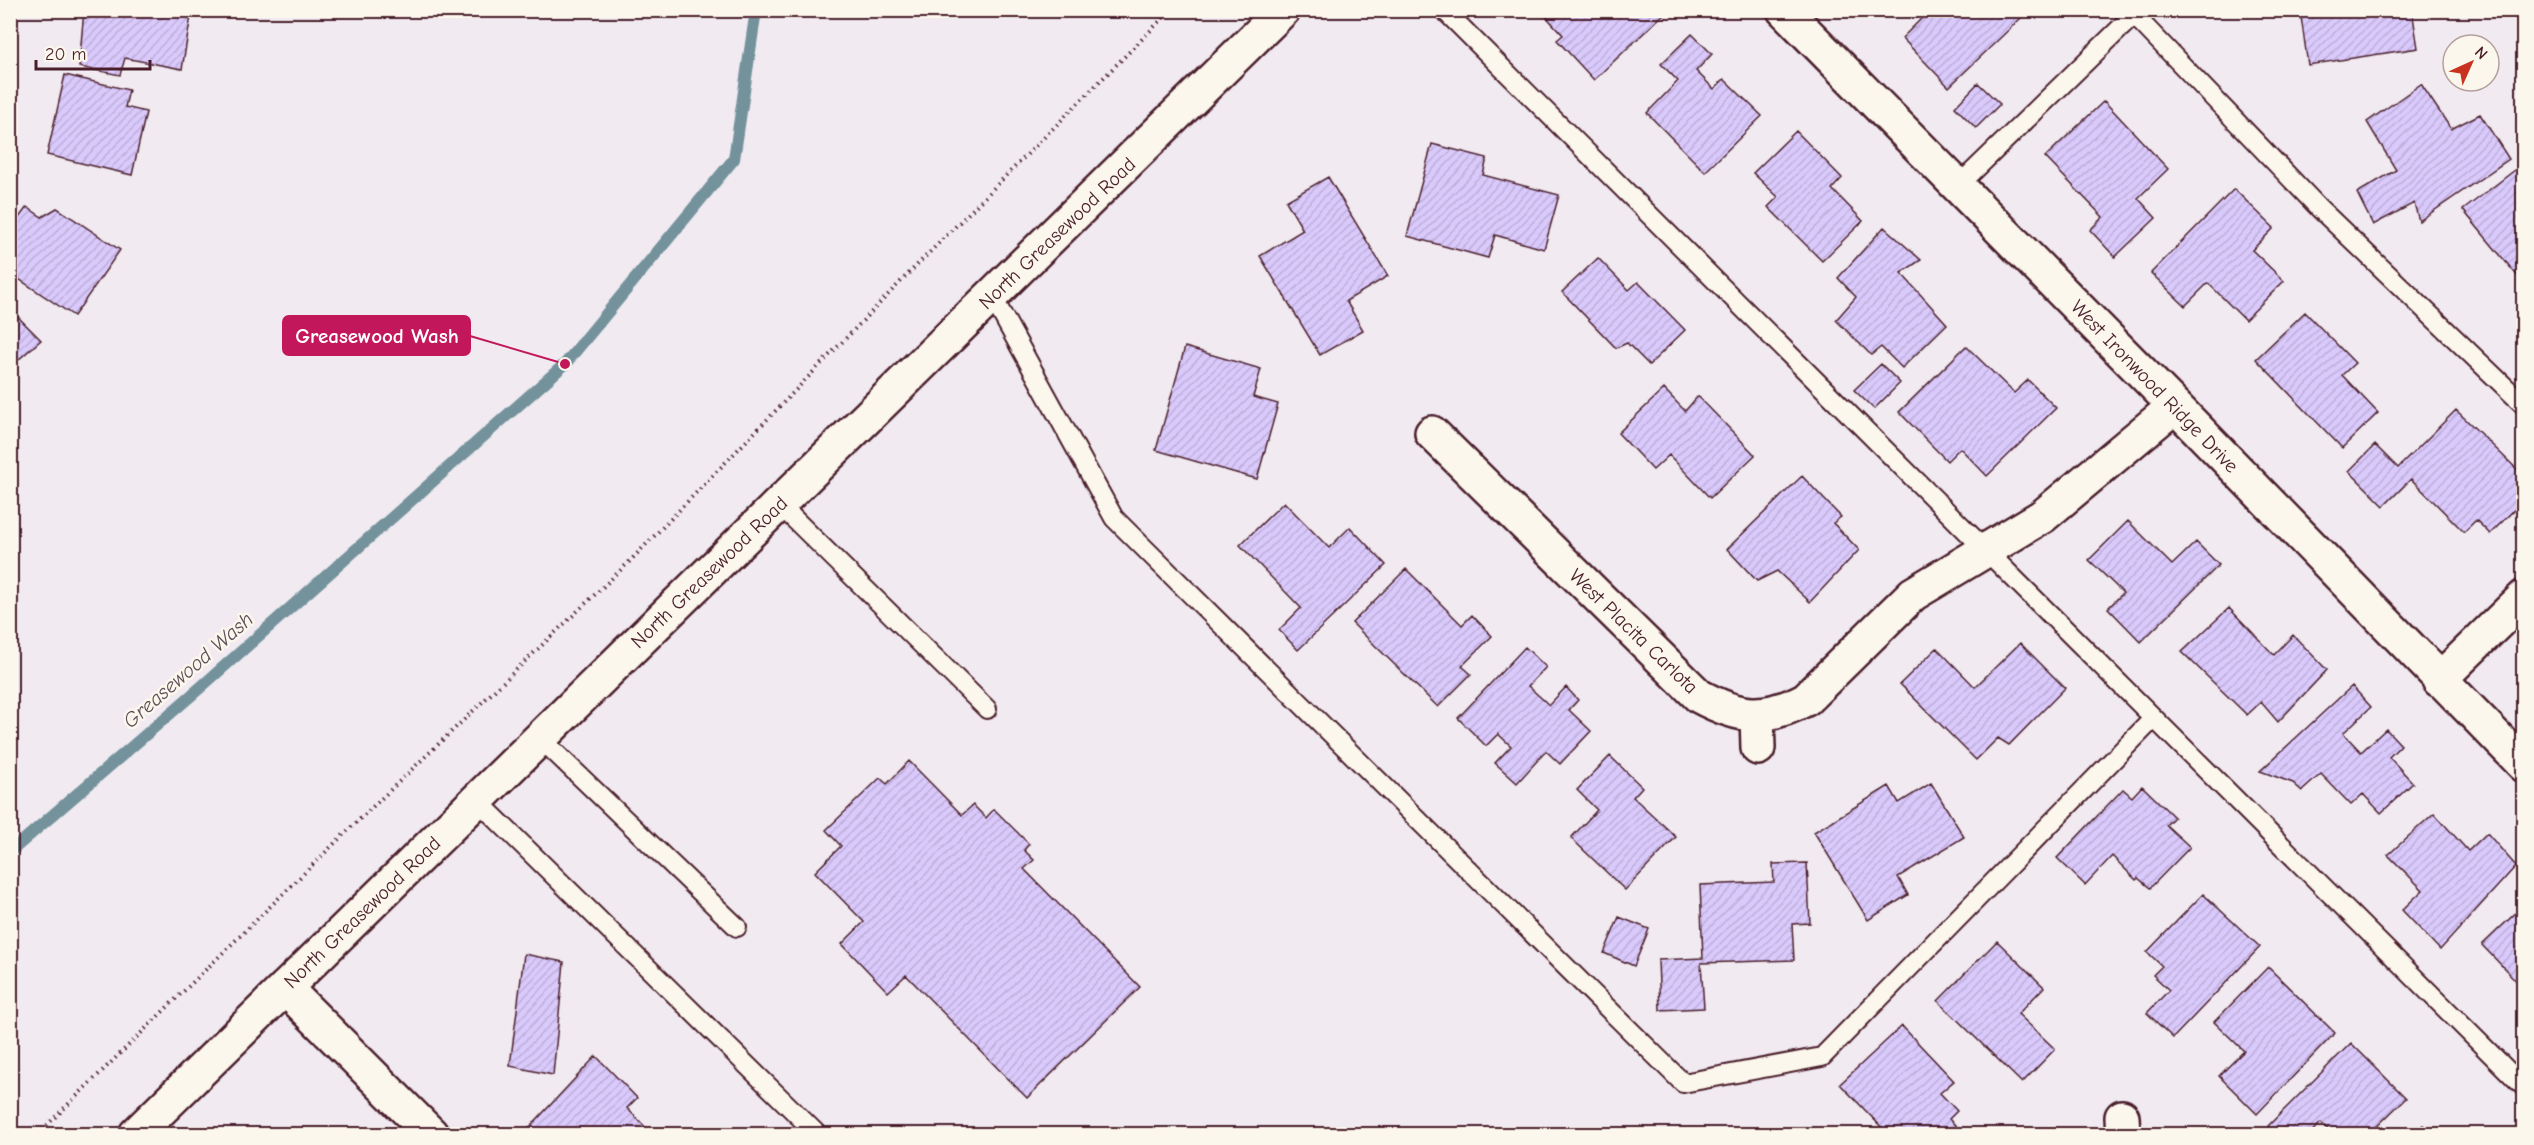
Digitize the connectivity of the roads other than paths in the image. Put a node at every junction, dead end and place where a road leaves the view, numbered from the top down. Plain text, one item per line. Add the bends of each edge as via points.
1 (1283, 10) edge
2 (1444, 10) edge
3 (1791, 13) edge
4 (2137, 13) edge
5 (1958, 186) junction
6 (992, 296) junction
7 (2523, 405) edge
8 (2175, 406) junction
9 (1432, 433) dead end
10 (779, 504) junction
11 (1986, 551) junction
12 (2523, 597) edge
13 (2439, 680) junction
14 (987, 709) dead end
15 (1756, 714) junction
16 (2154, 718) junction
17 (540, 738) junction
18 (1758, 748) dead end
19 (2523, 765) edge
20 (477, 800) junction
21 (737, 927) dead end
22 (285, 988) junction
23 (2523, 1087) edge
24 (136, 1134) edge
25 (431, 1134) edge
26 (817, 1134) edge

1 - 6 street, North Greasewood Road
2 - 11 lane
3 - 5 street, West Ironwood Ridge Drive
4 - 5 lane
4 - 7 lane via 2319,208
5 - 8 street, West Ironwood Ridge Drive
6 - 10 street, North Greasewood Road
6 - 16 lane via 1114,518 1683,1083 1822,1057
8 - 11 street, West Placita Carlota via 2043,516
8 - 13 street, West Ironwood Ridge Drive
9 - 15 street, West Placita Carlota via 1699,696 1725,709
10 - 14 lane
10 - 17 street, North Greasewood Road
11 - 15 street, West Placita Carlota via 1913,594 1806,699 1787,708
11 - 16 lane
12 - 13 street
13 - 19 street, West Ironwood Ridge Drive
15 - 18 street
16 - 23 lane
17 - 20 street, North Greasewood Road
17 - 21 lane
20 - 22 street, North Greasewood Road
20 - 26 lane
22 - 24 street, North Greasewood Road
22 - 25 street

